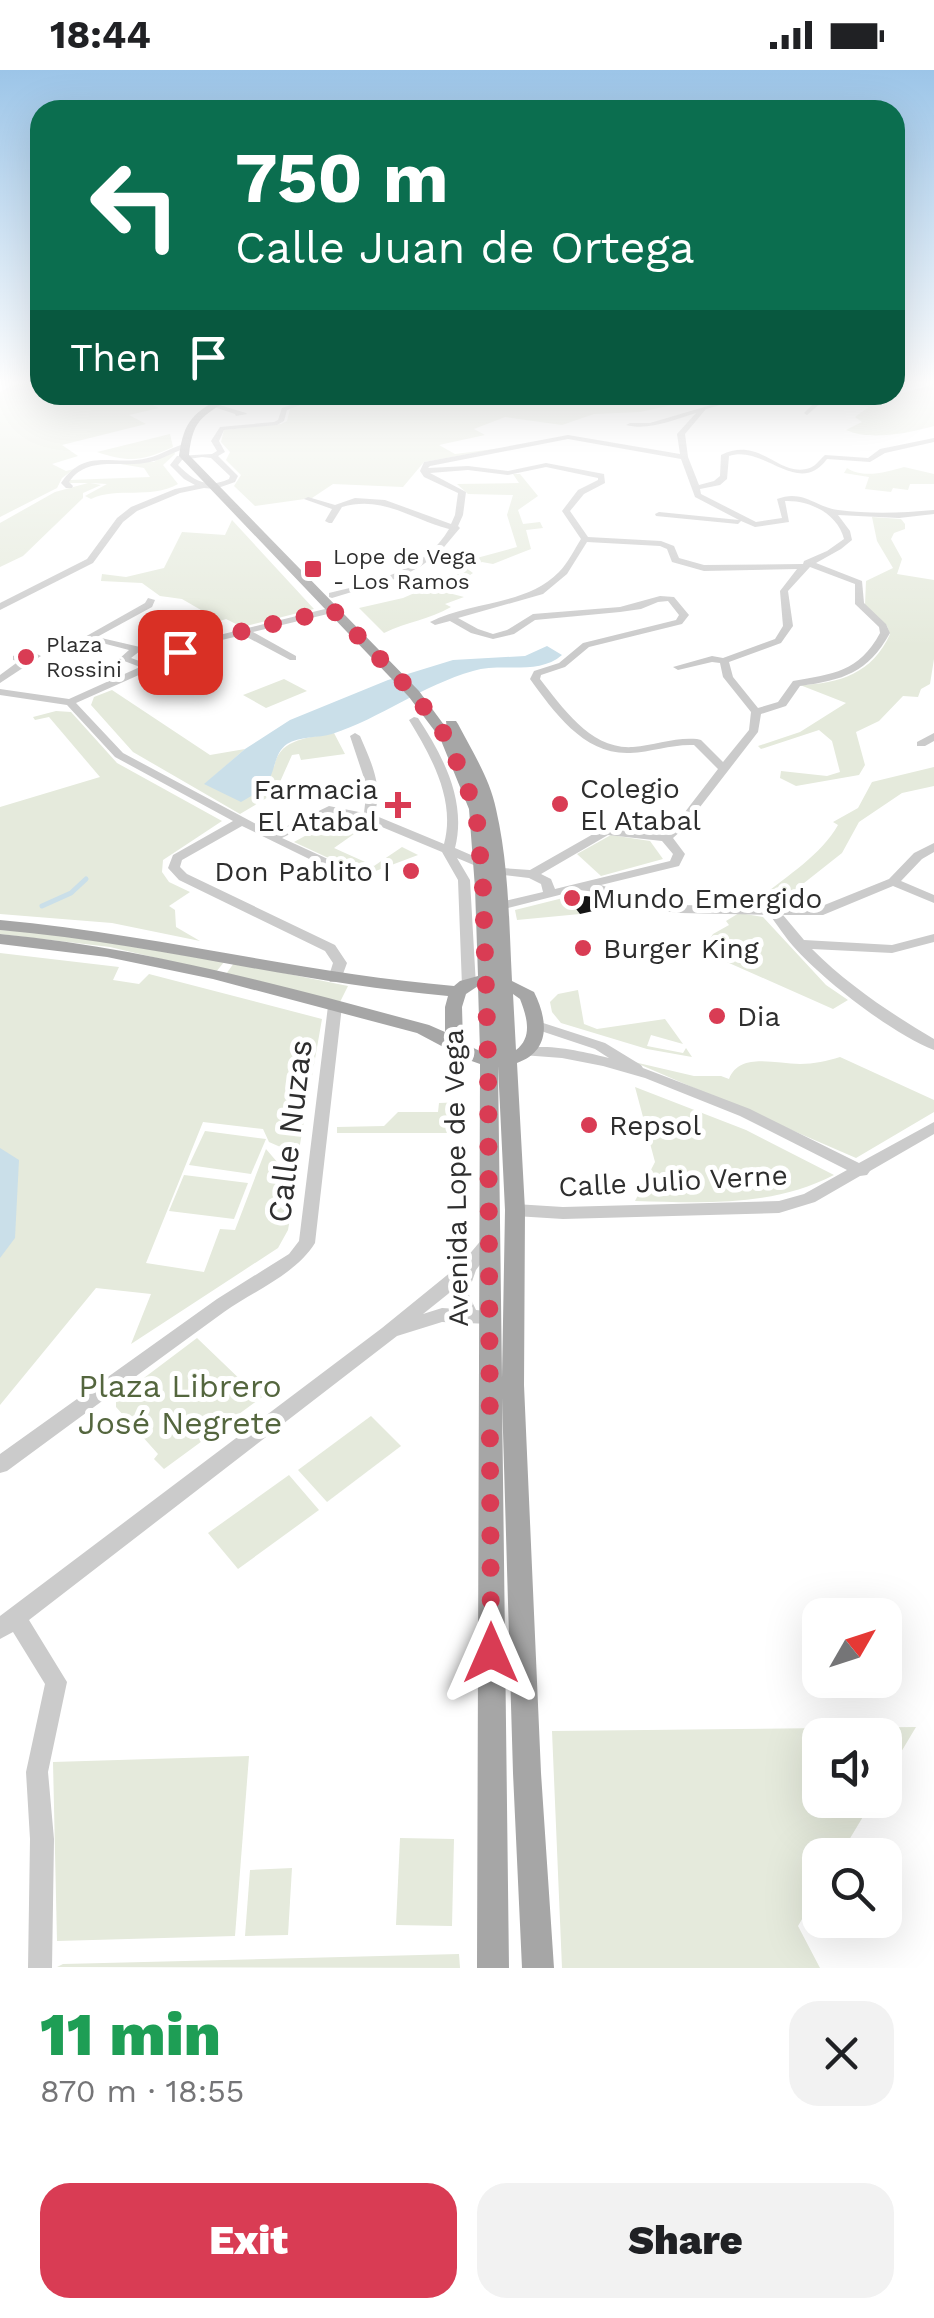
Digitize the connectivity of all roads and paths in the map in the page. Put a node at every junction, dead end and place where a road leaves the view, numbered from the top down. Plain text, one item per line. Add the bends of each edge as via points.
1 (77, 470) edge
2 (143, 470) edge
3 (178, 470) edge
4 (200, 470) edge
5 (227, 470) edge
6 (445, 470) edge
7 (481, 470) edge
8 (524, 470) edge
9 (569, 470) edge
10 (691, 470) edge
11 (724, 470) edge
12 (424, 471) joint
13 (146, 473) dead end
14 (189, 481) junction
15 (69, 486) dead end
16 (212, 486) junction
17 (696, 488) junction
18 (178, 491) junction
19 (308, 499) dead end
20 (336, 508) junction
21 (730, 512) junction
22 (829, 512) junction
23 (934, 512) edge
24 (659, 514) dead end
25 (708, 517) junction
26 (328, 521) dead end
27 (750, 523) junction
28 (456, 528) junction
29 (585, 538) junction
30 (804, 564) junction
31 (332, 595) junction
32 (151, 600) dead end
33 (0, 607) edge
34 (333, 610) junction
35 (450, 618) junction
36 (436, 622) dead end
37 (243, 631) junction
38 (294, 658) dead end
39 (27, 660) dead end
40 (724, 661) junction
41 (150, 667) junction
42 (678, 667) dead end
43 (403, 675) junction
44 (0, 680) edge
45 (0, 692) edge
46 (70, 702) junction
47 (756, 712) junction
48 (414, 720) dead end
49 (355, 736) dead end
50 (934, 736) edge
51 (921, 744) dead end
52 (724, 769) junction
53 (368, 817) junction
54 (240, 822) junction
55 (272, 838) junction
56 (666, 838) junction
57 (934, 847) edge
58 (448, 851) junction
59 (487, 870) junction
60 (534, 873) junction
61 (350, 874) dead end
62 (620, 877) junction
63 (464, 880) junction
64 (893, 882) junction
65 (581, 887) junction
66 (550, 893) junction
67 (623, 895) junction
68 (934, 899) edge
69 (500, 906) junction
70 (774, 912) junction
71 (0, 926) edge
72 (0, 938) edge
73 (934, 938) edge
74 (798, 944) junction
75 (335, 979) junction
76 (479, 984) junction
77 (335, 1006) junction
78 (537, 1025) junction
79 (454, 1043) junction
80 (934, 1045) edge
81 (527, 1052) junction
82 (497, 1060) junction
83 (644, 1074) junction
84 (934, 1127) edge
85 (862, 1171) junction
86 (515, 1210) junction
87 (488, 1242) junction
88 (468, 1268) junction
89 (491, 1317) junction
90 (388, 1332) junction
91 (0, 1465) edge
92 (8, 1623) edge
93 (40, 1968) edge
94 (493, 1968) edge
95 (538, 1968) edge

1 - 15 street via 68,476
2 - 13 street
3 - 14 street
4 - 16 main road, Avenida Lope de Vega
5 - 16 street via 234,476
6 - 12 street
7 - 8 street
9 - 29 street via 602,476 566,511
10 - 17 street
11 - 17 street via 718,483
12 - 28 street via 462,492
14 - 16 street
14 - 18 street
16 - 18 street
16 - 31 main road, Avenida Lope de Vega
16 - 34 main road, Avenida Lope de Vega
17 - 21 street
18 - 33 street via 120,520 90,561
19 - 20 street
20 - 26 street
20 - 28 street via 379,500
21 - 25 street
21 - 27 street
22 - 23 street
22 - 27 street via 784,496 786,520
22 - 30 street via 844,525 848,540
24 - 25 street
25 - 27 street
28 - 31 street via 412,570
29 - 30 street via 661,544 671,548 674,560 695,567
29 - 35 street via 547,587
30 - 40 street via 784,591 784,634
30 - 47 street via 859,582 860,604 885,634 850,673 797,684 782,704
31 - 43 main road, Avenida Lope de Vega
32 - 41 street via 88,638 137,649 124,658
34 - 37 street
34 - 43 main road, Avenida Lope de Vega
35 - 36 street
35 - 52 street via 504,636 533,617 568,618 671,599 684,615 679,622 586,645 535,679 601,746 632,750 697,742
37 - 38 street
37 - 41 street
39 - 44 street
40 - 42 street
40 - 47 street via 728,677
41 - 46 street
43 - 59 main road, Avenida Lope de Vega via 459,736 476,771 489,808
45 - 46 street
46 - 54 street via 118,755
47 - 52 street via 754,730
48 - 58 street via 449,793 454,836
49 - 53 street via 373,786
50 - 51 street
52 - 56 street
53 - 55 street via 329,809
53 - 58 street
54 - 55 street
54 - 75 street via 176,858 174,868 330,948 340,963
55 - 61 street
56 - 60 street via 606,831
56 - 62 street via 680,854 675,863
57 - 64 street
58 - 59 street
58 - 63 street, Avenida Lope de Vega
59 - 60 street
59 - 63 street
59 - 69 main road, Avenida Lope de Vega
59 - 76 main road, Avenida Lope de Vega
60 - 66 street
62 - 65 street
62 - 67 street via 612,882
63 - 76 street, Avenida Lope de Vega
64 - 68 street
64 - 70 street via 819,912
65 - 66 street
65 - 67 street
66 - 69 street
67 - 70 street via 680,909
69 - 76 main road, Avenida Lope de Vega
70 - 74 street
71 - 75 main road via 115,935
72 - 77 main road via 131,956
73 - 74 street via 892,950
74 - 80 street via 841,986
75 - 76 main road
76 - 78 main road via 528,996
76 - 79 main road via 453,1004
76 - 82 main road, Avenida Lope de Vega
77 - 79 main road via 423,1028
77 - 91 street, Calle Nuzas via 307,1243 295,1258
78 - 81 main road
78 - 83 street via 600,1046
79 - 82 main road
81 - 82 main road
81 - 83 street via 550,1050
82 - 86 main road, Avenida Lope de Vega
82 - 87 main road, Avenida Lope de Vega
83 - 85 street via 762,1121
84 - 85 street, Calle Julio Verne
85 - 86 street, Calle Julio Verne via 779,1206
86 - 89 main road, Avenida Lope de Vega
87 - 88 street
87 - 89 main road, Avenida Lope de Vega
88 - 89 street via 460,1292
88 - 90 street
89 - 90 street via 442,1315
89 - 94 main road, Avenida Lope de Vega
89 - 95 main road, Avenida Lope de Vega
90 - 92 street
92 - 93 street via 56,1682 37,1772

